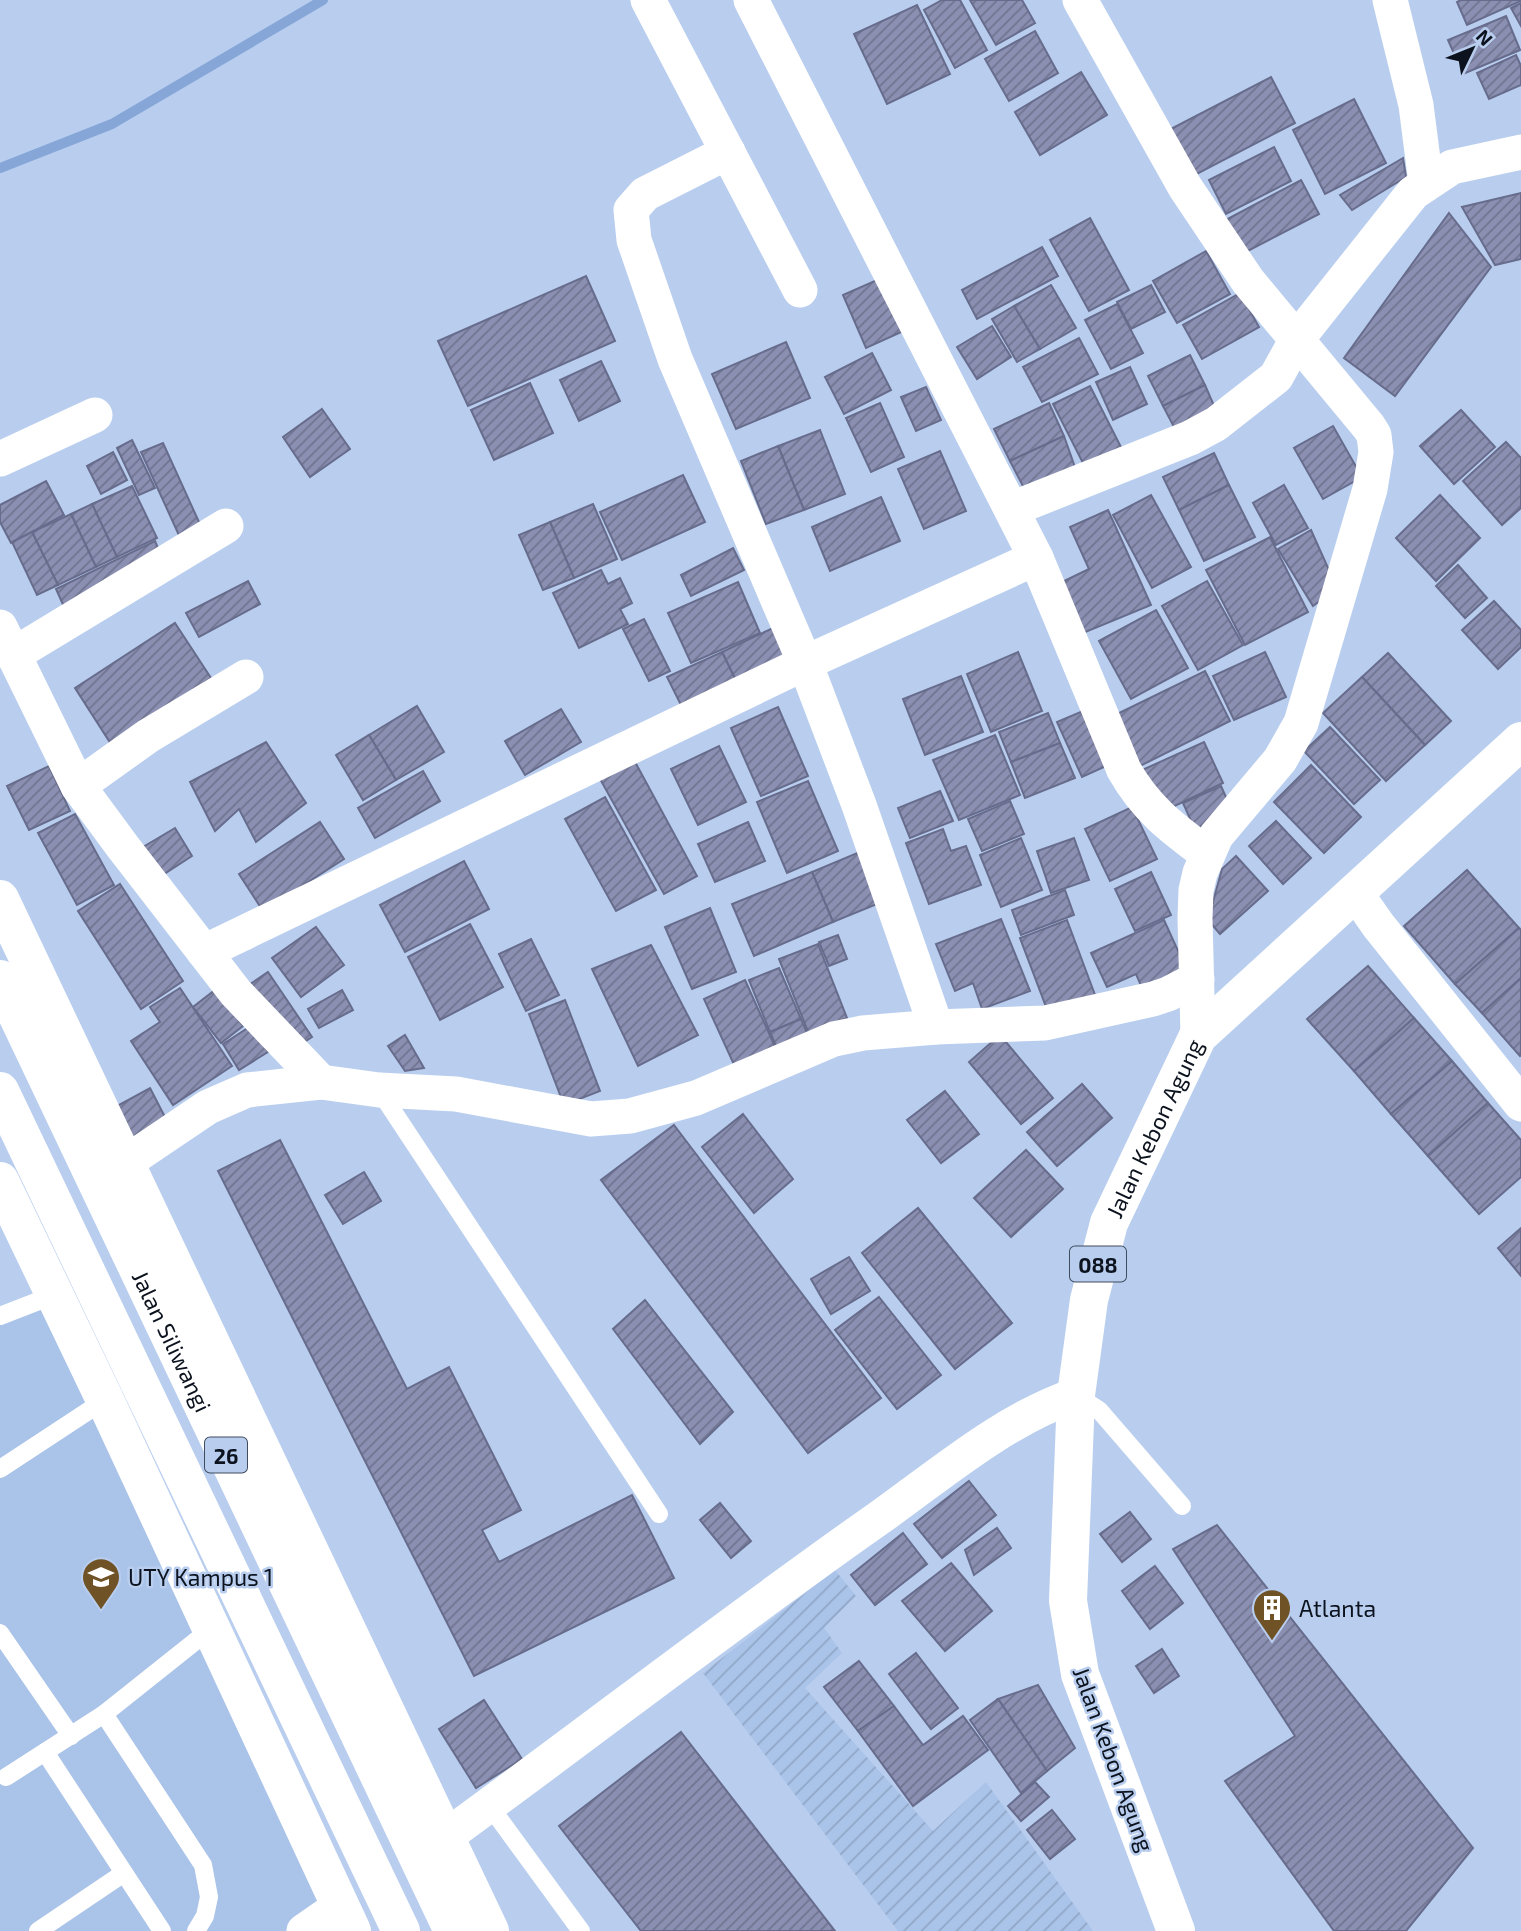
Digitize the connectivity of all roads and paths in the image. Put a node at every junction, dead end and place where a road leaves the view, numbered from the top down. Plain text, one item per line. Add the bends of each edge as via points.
1 (648, 0) edge
2 (751, 0) edge
3 (1080, 0) edge
4 (1390, 0) edge
5 (728, 152) junction
6 (1521, 152) edge
7 (1426, 183) junction
8 (800, 290) dead end
9 (1297, 339) junction
10 (95, 415) dead end
11 (0, 459) edge
12 (1012, 509) junction
13 (226, 526) dead end
14 (1036, 558) junction
15 (7, 641) edge
16 (805, 663) junction
17 (246, 677) dead end
18 (1521, 741) edge
19 (78, 786) junction
20 (1207, 854) junction
21 (1356, 892) junction
22 (0, 899) edge
23 (204, 952) junction
24 (0, 979) edge
25 (1197, 979) junction
26 (936, 1027) junction
27 (1198, 1036) junction
28 (321, 1082) junction
29 (379, 1090) junction
30 (0, 1091) edge
31 (1521, 1104) edge
32 (125, 1163) junction
33 (0, 1181) edge
34 (11, 1232) edge
35 (54, 1295) junction
36 (0, 1316) edge
37 (1076, 1395) junction
38 (105, 1400) junction
39 (0, 1469) edge
40 (1182, 1506) dead end
41 (659, 1514) dead end
42 (212, 1628) junction
43 (0, 1633) edge
44 (104, 1714) junction
45 (71, 1735) junction
46 (45, 1752) junction
47 (6, 1777) dead end
48 (489, 1805) junction
49 (444, 1838) junction
50 (124, 1873) junction
51 (346, 1918) edge
52 (37, 1931) edge
53 (162, 1931) edge
54 (196, 1931) edge
55 (304, 1931) edge
56 (401, 1931) edge
57 (453, 1931) edge
58 (490, 1931) edge
59 (581, 1931) edge
60 (1176, 1931) edge

1 - 5 street
2 - 12 street
3 - 9 street via 1185,187 1248,281
4 - 7 street via 1416,105
5 - 8 street
5 - 16 street via 645,194 631,210 634,240 675,359
6 - 7 street via 1452,167
7 - 9 street via 1390,220
9 - 12 street via 1276,377 1216,425
9 - 20 street via 1374,436 1370,489 1301,723 1280,760 1216,836
10 - 11 street
12 - 14 street
13 - 15 street
14 - 16 street
14 - 20 street via 1137,793
15 - 19 street
16 - 23 street
16 - 26 street
17 - 19 street
18 - 21 main road, Jalan Kebon Agung / 088
19 - 23 street
20 - 25 street via 1196,890
21 - 27 main road, Jalan Kebon Agung / 088
21 - 31 street
22 - 32 main road
23 - 28 street
24 - 57 main road, Jalan Siliwangi / 26
25 - 26 street via 1168,994 1045,1023
25 - 27 street
26 - 29 street via 834,1038 696,1098 630,1116 591,1119 456,1094
27 - 37 main road, Jalan Kebon Agung / 088 via 1109,1223 1088,1300
28 - 29 street
28 - 32 street via 247,1090 208,1107
29 - 41 lane
30 - 56 main road, Jalan Siliwangi / 26
32 - 49 main road
33 - 34 main road
34 - 35 main road
35 - 36 lane
35 - 38 main road
37 - 40 lane via 1099,1410
37 - 48 street via 1012,1424 830,1552
37 - 60 main road, Jalan Kebon Agung / 088 via 1068,1601 1080,1674
38 - 39 lane
38 - 42 main road
42 - 44 lane
42 - 51 main road
43 - 45 lane
44 - 45 lane
44 - 54 lane via 203,1865 209,1897
45 - 46 lane
46 - 47 lane
46 - 50 lane
48 - 49 street
48 - 59 lane
49 - 58 main road
50 - 52 lane
50 - 53 lane
51 - 55 street

